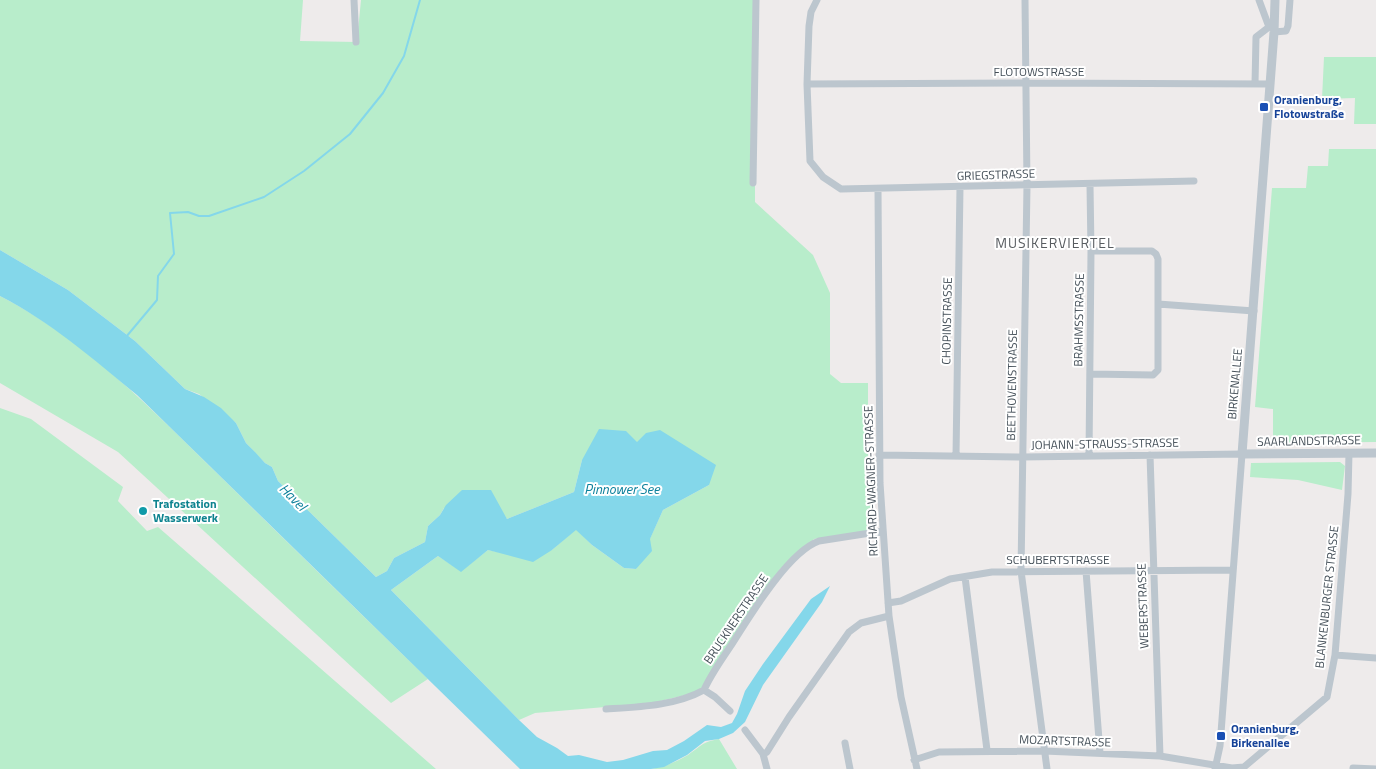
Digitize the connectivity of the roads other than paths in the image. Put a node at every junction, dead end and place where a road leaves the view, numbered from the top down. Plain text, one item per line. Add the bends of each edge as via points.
1 (354, 0) edge
2 (756, 0) edge
3 (817, 0) edge
4 (1025, 0) edge
5 (1259, 0) edge
6 (1275, 0) edge
7 (1290, 0) edge
8 (1273, 29) junction
9 (356, 42) dead end
10 (1025, 83) junction
11 (807, 84) junction
12 (1255, 84) junction
13 (1270, 84) junction
14 (1194, 181) dead end
15 (753, 183) dead end
16 (1090, 184) junction
17 (1027, 185) junction
18 (960, 187) junction
19 (878, 189) junction
20 (1091, 251) junction
21 (1158, 304) junction
22 (1254, 312) junction
23 (1090, 374) junction
24 (1376, 452) edge
25 (1349, 453) junction
26 (1150, 454) junction
27 (1242, 454) junction
28 (879, 455) junction
29 (956, 456) junction
30 (1089, 456) junction
31 (1022, 457) junction
32 (884, 531) junction
33 (1233, 570) junction
34 (1021, 571) junction
35 (1086, 571) junction
36 (1154, 571) junction
37 (965, 577) junction
38 (888, 603) junction
39 (889, 616) junction
40 (1335, 655) junction
41 (1376, 658) edge
42 (704, 690) junction
43 (606, 709) dead end
44 (730, 711) dead end
45 (745, 730) dead end
46 (845, 743) dead end
47 (987, 750) junction
48 (1044, 751) junction
49 (1100, 752) junction
50 (763, 754) junction
51 (1160, 756) junction
52 (914, 760) junction
53 (1216, 767) edge
54 (1354, 768) dead end
55 (767, 769) edge
56 (850, 769) edge
57 (917, 769) edge
58 (1047, 769) edge
59 (1376, 769) edge

1 - 9 street
2 - 15 street
3 - 11 street via 809,26
4 - 10 street, BEETHOVENSTRASSE
5 - 8 street
6 - 8 street, BIRKENALLEE
7 - 8 street via 1286,31
8 - 12 street via 1256,37
8 - 13 street, BIRKENALLEE
10 - 11 street, FLOTOWSTRASSE
10 - 12 street, FLOTOWSTRASSE
10 - 17 street, BEETHOVENSTRASSE
11 - 19 street, GRIEGSTRASSE via 810,161 823,177 841,189
12 - 13 street, FLOTOWSTRASSE
13 - 22 street, BIRKENALLEE
14 - 16 street, GRIEGSTRASSE
16 - 17 street, GRIEGSTRASSE
16 - 20 street, BRAHMSSTRASSE
17 - 18 street, GRIEGSTRASSE
17 - 31 street, BEETHOVENSTRASSE
18 - 19 street, GRIEGSTRASSE
18 - 29 street, CHOPINSTRASSE
19 - 28 street, RICHARD-WAGNER-STRASSE
20 - 21 street via 1156,254
20 - 23 street, BRAHMSSTRASSE
21 - 22 street
21 - 23 street via 1158,370 1153,375
22 - 27 street, BIRKENALLEE
23 - 30 street, BRAHMSSTRASSE
24 - 25 street, SAARLANDSTRASSE
25 - 27 street, SAARLANDSTRASSE
25 - 40 street, BLANKENBURGER STRASSE
26 - 27 street, JOHANN-STRAUSS-STRASSE
26 - 30 street, JOHANN-STRAUSS-STRASSE
26 - 36 street, WEBERSTRASSE
27 - 33 street, BIRKENALLEE
28 - 29 street, JOHANN-STRAUSS-STRASSE
28 - 32 street, RICHARD-WAGNER-STRASSE
29 - 31 street, JOHANN-STRAUSS-STRASSE
30 - 31 street, JOHANN-STRAUSS-STRASSE
31 - 34 street, BEETHOVENSTRASSE
32 - 38 street, RICHARD-WAGNER-STRASSE
32 - 42 street, BRUCKNERSTRASSE via 819,541 797,557 766,591
33 - 36 street, SCHUBERTSTRASSE
33 - 53 street, BIRKENALLEE
34 - 35 street, SCHUBERTSTRASSE
34 - 37 street, SCHUBERTSTRASSE
34 - 48 street, BEETHOVENSTRASSE
35 - 36 street, SCHUBERTSTRASSE
35 - 49 street
36 - 51 street, WEBERSTRASSE
37 - 38 street, SCHUBERTSTRASSE via 950,579
37 - 47 street
38 - 39 street, RICHARD-WAGNER-STRASSE
39 - 50 street via 861,623 849,632
39 - 52 street, RICHARD-WAGNER-STRASSE
40 - 41 street
40 - 53 street, BLANKENBURGER STRASSE via 1327,697 1244,766
42 - 43 street via 643,707
42 - 44 street
45 - 50 street
46 - 56 street
47 - 48 street, MOZARTSTRASSE
47 - 52 street, MOZARTSTRASSE via 938,752
48 - 49 street, MOZARTSTRASSE
48 - 58 street, BEETHOVENSTRASSE
49 - 51 street, MOZARTSTRASSE
50 - 55 street
51 - 53 street, MOZARTSTRASSE
52 - 57 street, RICHARD-WAGNER-STRASSE
54 - 59 street

